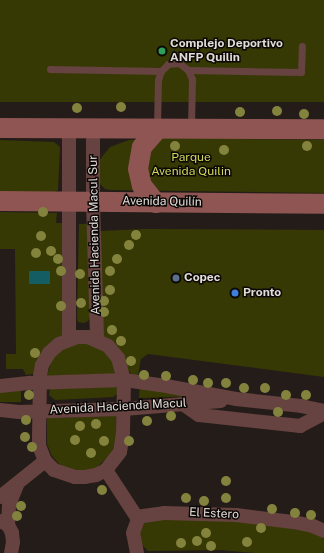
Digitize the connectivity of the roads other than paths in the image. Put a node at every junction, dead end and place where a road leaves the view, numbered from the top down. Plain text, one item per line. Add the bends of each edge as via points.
1 (302, 46) dead end
2 (50, 69) dead end
3 (188, 70) junction
4 (161, 71) junction
5 (0, 128) edge
6 (69, 129) junction
7 (191, 129) junction
8 (324, 129) edge
9 (93, 130) junction
10 (157, 130) junction
11 (0, 201) edge
12 (68, 201) junction
13 (93, 202) junction
14 (156, 203) junction
15 (324, 204) edge
16 (69, 339) junction
17 (97, 340) junction
18 (124, 380) junction
19 (40, 382) junction
20 (0, 386) edge
21 (236, 399) junction
22 (183, 404) junction
23 (124, 409) junction
24 (0, 410) edge
25 (39, 411) junction
26 (324, 412) edge
27 (45, 461) junction
28 (106, 470) junction
29 (17, 484) junction
30 (0, 498) edge
31 (138, 519) junction
32 (4, 523) edge
33 (324, 531) edge
34 (11, 553) edge
35 (137, 553) edge

1 - 3 lane via 301,72
2 - 4 lane
3 - 4 lane via 174,62
3 - 7 lane via 192,79
4 - 10 lane via 158,80
5 - 6 main road
6 - 9 main road
6 - 12 street, Avenida Hacienda Macul Sur
7 - 8 main road
7 - 10 main road
9 - 10 main road
9 - 13 street, Avenida Hacienda Macul Sur
10 - 14 main road via 142,147 138,169 142,186
11 - 12 main road, Avenida Quilín
12 - 13 main road, Avenida Quilín
12 - 16 street, Avenida Hacienda Macul Sur
13 - 14 main road, Avenida Quilín
13 - 17 street, Avenida Hacienda Macul Sur
14 - 15 main road, Avenida Quilín
16 - 17 street via 88,337
16 - 19 street via 49,353 42,365
17 - 18 street via 114,352
18 - 19 street, Avenida Hacienda Macul
18 - 21 street, Avenida Hacienda Macul
18 - 23 street
19 - 20 street, Avenida Hacienda Macul
19 - 25 street
21 - 22 street, Avenida Hacienda Macul
21 - 26 street, Avenida Hacienda Macul via 301,406
22 - 23 street, Avenida Hacienda Macul
22 - 26 street via 199,415 300,426
23 - 25 street, Avenida Hacienda Macul
23 - 28 street via 120,452
24 - 25 street, Avenida Hacienda Macul
25 - 27 street via 39,445
27 - 28 street via 54,470 74,478 96,475
27 - 29 street
28 - 31 street
29 - 30 street
29 - 32 street
31 - 33 street, El Estero via 164,513 236,514 293,522
31 - 35 street via 133,533
32 - 34 street via 13,542

